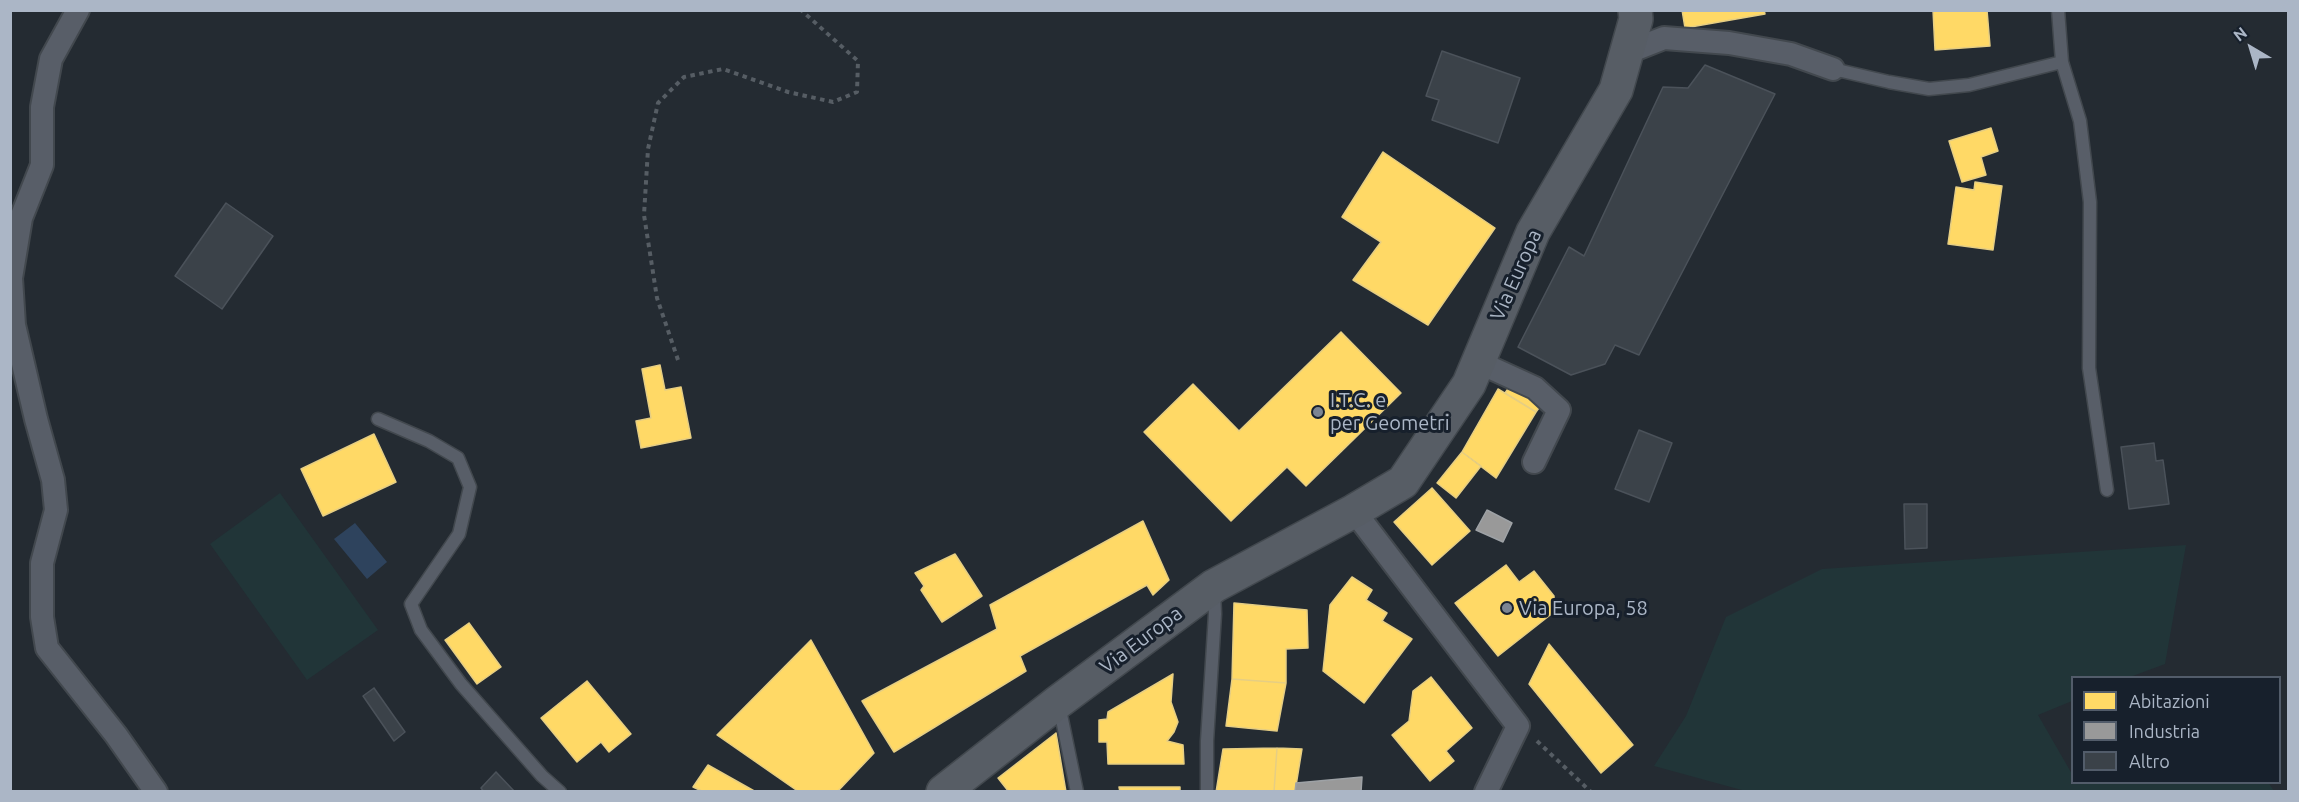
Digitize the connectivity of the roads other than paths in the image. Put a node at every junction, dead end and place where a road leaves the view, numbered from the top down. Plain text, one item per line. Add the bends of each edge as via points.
1 (78, 10) edge
2 (1635, 10) edge
3 (2058, 10) edge
4 (1626, 53) junction
5 (2062, 62) junction
6 (1833, 69) joint
7 (1478, 362) junction
8 (378, 419) dead end
9 (1534, 462) dead end
10 (2107, 490) dead end
11 (1354, 511) junction
12 (1214, 586) junction
13 (1058, 702) junction
14 (156, 792) edge
15 (560, 792) edge
16 (943, 792) edge
17 (1077, 792) edge
18 (1207, 792) edge
19 (1486, 792) edge

1 - 14 street via 51,59 42,107 42,165 21,218 10,278 14,325 53,480 56,510 42,563 42,617 47,648
2 - 4 main road, Via Europa
3 - 5 lane
4 - 6 street via 1664,38 1729,43 1791,54
4 - 7 main road, Via Europa via 1616,90 1533,232
5 - 6 lane via 1969,85 1929,89
5 - 10 lane via 2080,122 2090,202 2089,368
7 - 9 street via 1535,388 1559,410
7 - 11 main road, Via Europa via 1469,384 1403,482
8 - 15 lane via 458,458 470,487 459,534 411,604 421,630 461,684
11 - 12 main road, Via Europa
11 - 19 street via 1518,726
12 - 13 main road, Via Europa
12 - 18 lane
13 - 16 main road, Via Europa
13 - 17 lane

